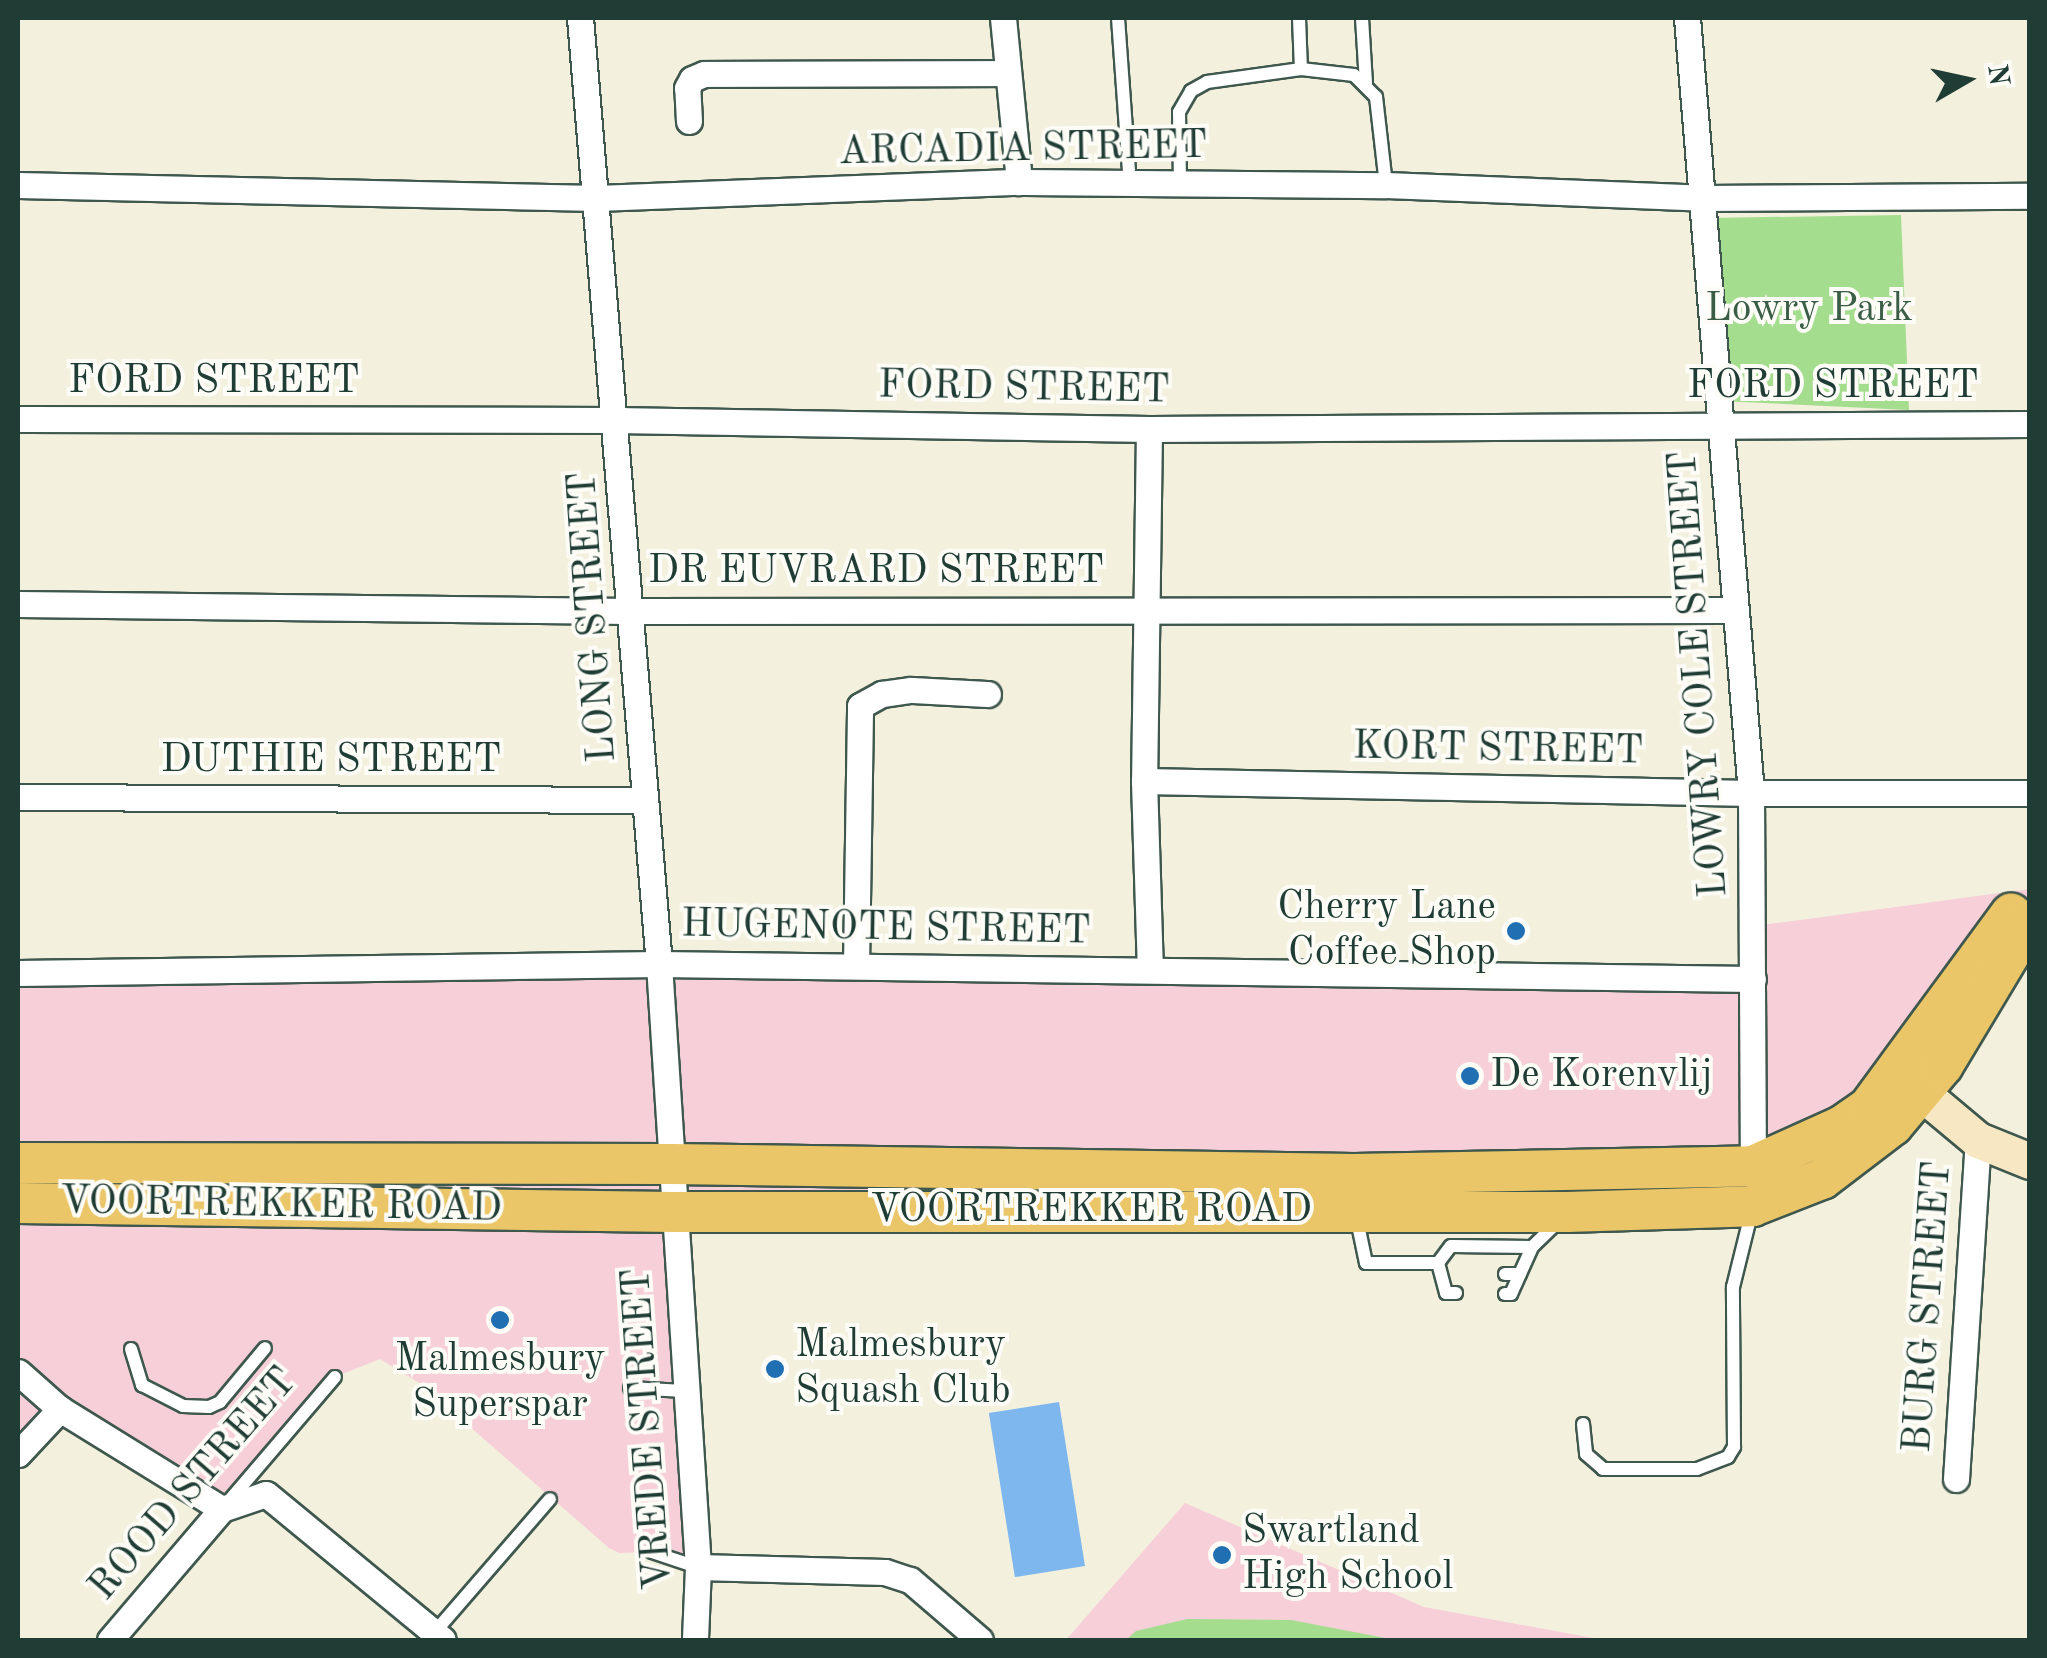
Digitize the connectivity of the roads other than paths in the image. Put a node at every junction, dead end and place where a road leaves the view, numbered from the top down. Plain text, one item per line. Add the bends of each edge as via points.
1 (580, 18) edge
2 (1002, 18) edge
3 (1118, 18) edge
4 (1299, 18) edge
5 (1362, 18) edge
6 (1687, 18) edge
7 (1302, 69) junction
8 (1008, 73) junction
9 (1366, 84) junction
10 (689, 122) dead end
11 (1019, 182) junction
12 (18, 185) edge
13 (1130, 185) junction
14 (1386, 185) junction
15 (1180, 186) junction
16 (2030, 196) edge
17 (597, 198) junction
18 (1703, 198) junction
19 (18, 419) edge
20 (616, 420) junction
21 (1720, 424) junction
22 (2030, 424) edge
23 (1150, 429) junction
24 (18, 604) edge
25 (1150, 608) junction
26 (1734, 610) junction
27 (630, 611) junction
28 (988, 694) dead end
29 (1144, 781) junction
30 (1751, 793) junction
31 (2030, 793) edge
32 (18, 797) edge
33 (645, 800) junction
34 (2030, 899) edge
35 (2030, 920) edge
36 (659, 964) junction
37 (856, 966) junction
38 (1150, 969) junction
39 (18, 973) edge
40 (1754, 979) junction
41 (1909, 1082) junction
42 (1978, 1140) junction
43 (2030, 1161) edge
44 (18, 1162) edge
45 (672, 1164) junction
46 (1753, 1166) junction
47 (1355, 1192) junction
48 (18, 1202) edge
49 (1753, 1206) junction
50 (673, 1212) junction
51 (1567, 1212) junction
52 (1532, 1247) junction
53 (1445, 1270) junction
54 (1505, 1274) dead end
55 (1520, 1274) junction
56 (1456, 1293) dead end
57 (1505, 1294) dead end
58 (131, 1348) dead end
59 (266, 1348) dead end
60 (18, 1372) edge
61 (335, 1377) dead end
62 (630, 1388) dead end
63 (684, 1390) junction
64 (60, 1409) junction
65 (1583, 1424) dead end
66 (18, 1454) edge
67 (1956, 1480) dead end
68 (550, 1500) dead end
69 (222, 1508) junction
70 (652, 1552) dead end
71 (698, 1567) junction
72 (435, 1638) edge
73 (110, 1640) edge
74 (696, 1640) edge
75 (980, 1640) edge

1 - 17 street, LONG STREET
2 - 8 street
3 - 13 lane
4 - 7 lane
5 - 9 lane
6 - 18 street, LOWRY COLE STREET
7 - 9 lane via 1354,75
7 - 15 lane via 1207,82 1190,91 1180,112
8 - 10 street via 704,74 687,88
8 - 11 street
9 - 14 lane via 1378,111
11 - 13 street, ARCADIA STREET
11 - 17 street, ARCADIA STREET
12 - 17 street, ARCADIA STREET
13 - 15 street, ARCADIA STREET
14 - 15 street, ARCADIA STREET
14 - 18 street, ARCADIA STREET
16 - 18 street, ARCADIA STREET
17 - 20 street, LONG STREET
18 - 21 street, LOWRY COLE STREET
19 - 20 street, FORD STREET
20 - 23 street, FORD STREET
20 - 27 street, LONG STREET
21 - 22 street, FORD STREET
21 - 23 street, FORD STREET
21 - 26 street, LOWRY COLE STREET
23 - 25 street
24 - 27 street, DR EUVRARD STREET
25 - 26 street, DR EUVRARD STREET
25 - 27 street, DR EUVRARD STREET
25 - 29 street
26 - 30 street, LOWRY COLE STREET
27 - 33 street, LONG STREET
28 - 37 street via 911,690 860,706
29 - 30 street, KORT STREET
29 - 38 street
30 - 31 street, KORT STREET
30 - 40 street, LOWRY COLE STREET
32 - 33 street, DUTHIE STREET
33 - 36 street, LONG STREET
34 - 41 main road, VOORTREKKER ROAD via 2007,916
35 - 41 main road, VOORTREKKER ROAD via 1978,1010
36 - 37 street, HUGENOTE STREET
36 - 39 street, HUGENOTE STREET
36 - 45 street, LONG STREET
37 - 38 street, HUGENOTE STREET
38 - 40 street, HUGENOTE STREET
40 - 46 street, LOWRY COLE STREET
41 - 42 street
41 - 46 main road, VOORTREKKER ROAD via 1842,1126
41 - 49 main road, VOORTREKKER ROAD via 1872,1145 1822,1179
42 - 43 street
42 - 67 street, BURG STREET
44 - 45 main road, VOORTREKKER ROAD
45 - 47 main road, VOORTREKKER ROAD
45 - 50 street, LONG STREET
46 - 47 main road, VOORTREKKER ROAD
46 - 49 street, LOWRY COLE STREET
47 - 50 main road, VOORTREKKER ROAD
47 - 51 main road, VOORTREKKER ROAD
47 - 53 lane via 1366,1263
48 - 50 main road, VOORTREKKER ROAD
49 - 51 main road, VOORTREKKER ROAD
49 - 65 lane via 1733,1287 1734,1447 1728,1456 1696,1468 1603,1469 1586,1454
50 - 63 street, VREDE STREET
51 - 52 lane
52 - 53 lane via 1451,1246
52 - 55 lane
53 - 56 lane via 1446,1293
54 - 55 lane
55 - 57 lane
58 - 59 lane via 142,1385 183,1406 209,1408
60 - 64 street
61 - 69 lane, ROOD STREET
62 - 63 lane
63 - 71 street, VREDE STREET
64 - 66 street
64 - 69 street
68 - 72 lane
69 - 72 street via 266,1494
69 - 73 street, ROOD STREET
70 - 71 lane
71 - 74 street, VREDE STREET
71 - 75 street via 885,1572 910,1580

